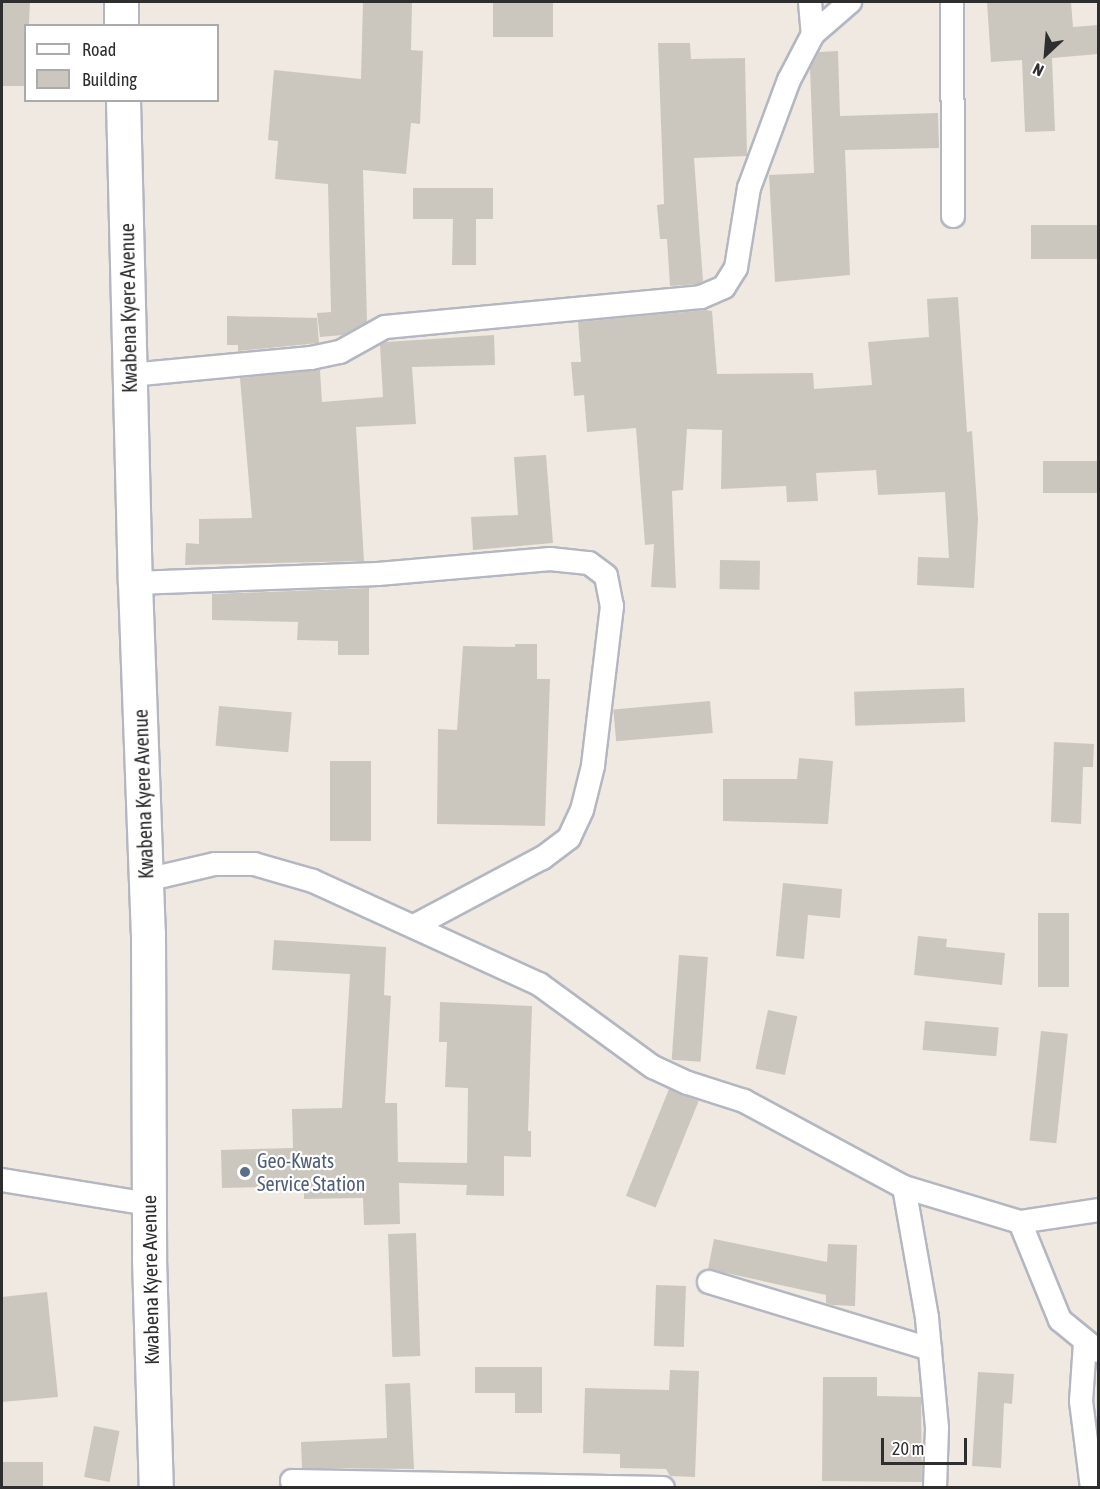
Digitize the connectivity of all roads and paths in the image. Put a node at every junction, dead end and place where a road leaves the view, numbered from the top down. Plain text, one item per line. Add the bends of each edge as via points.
1 (121, 2) edge
2 (810, 2) edge
3 (850, 2) edge
4 (952, 2) edge
5 (121, 24) edge
6 (813, 34) junction
7 (123, 102) edge
8 (953, 216) dead end
9 (130, 375) junction
10 (135, 583) junction
11 (146, 880) junction
12 (414, 926) junction
13 (2, 1180) edge
14 (904, 1187) junction
15 (149, 1204) junction
16 (1098, 1210) edge
17 (1020, 1222) junction
18 (710, 1282) dead end
19 (1092, 1347) edge
20 (930, 1349) junction
21 (292, 1481) dead end
22 (551, 1485) edge
23 (156, 1488) edge
24 (663, 1488) edge
25 (935, 1488) edge
26 (1092, 1488) edge

1 - 5 main road
2 - 6 street
3 - 6 street
4 - 8 street
6 - 9 street via 789,80 749,188 736,268 724,287 701,297 385,327 340,352 311,358
7 - 9 main road, Kwabena Kyere Avenue
9 - 10 main road, Kwabena Kyere Avenue
10 - 11 main road, Kwabena Kyere Avenue
10 - 12 street via 378,574 550,559 589,563 606,576 612,606 593,766 582,810 569,838 542,858
11 - 12 street via 215,864 254,864 313,882
11 - 15 main road, Kwabena Kyere Avenue
12 - 14 street via 539,984 653,1067 744,1101
13 - 15 street
14 - 17 street
14 - 20 street
15 - 23 main road, Kwabena Kyere Avenue
16 - 17 street
17 - 19 street via 1060,1320
18 - 20 street
19 - 26 street via 1081,1401
20 - 25 street via 937,1428
21 - 22 street
22 - 24 street

